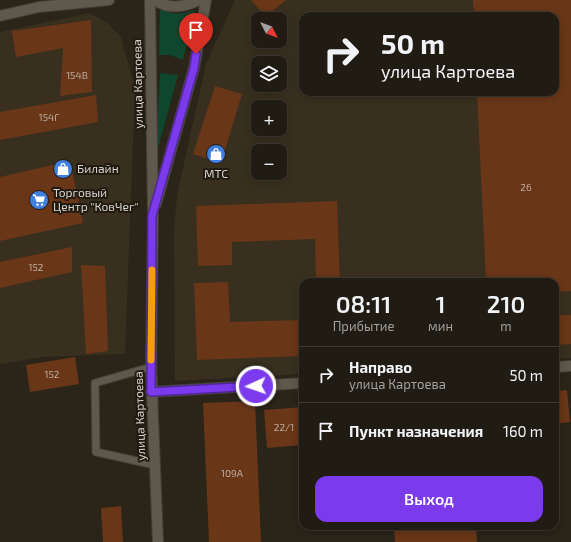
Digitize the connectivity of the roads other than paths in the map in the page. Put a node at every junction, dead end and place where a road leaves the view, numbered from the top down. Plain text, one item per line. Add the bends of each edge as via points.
1 (50, 0) edge
2 (109, 0) edge
3 (150, 0) edge
4 (155, 0) edge
5 (199, 0) edge
6 (206, 0) edge
7 (39, 7) junction
8 (0, 16) edge
9 (152, 216) junction
10 (571, 366) edge
11 (150, 367) junction
12 (559, 367) edge
13 (299, 382) edge
14 (151, 392) junction
15 (155, 465) junction
16 (158, 542) edge

1 - 7 main road
2 - 7 main road
3 - 9 main road, улица Картоева
4 - 5 main road via 179,7
6 - 9 main road, улица Картоева via 194,68
7 - 8 main road
9 - 11 main road, улица Картоева
10 - 12 main road
11 - 14 main road, улица Картоева
11 - 15 lane via 95,383 96,452
13 - 14 main road
14 - 15 main road, улица Картоева
15 - 16 main road, улица Картоева

